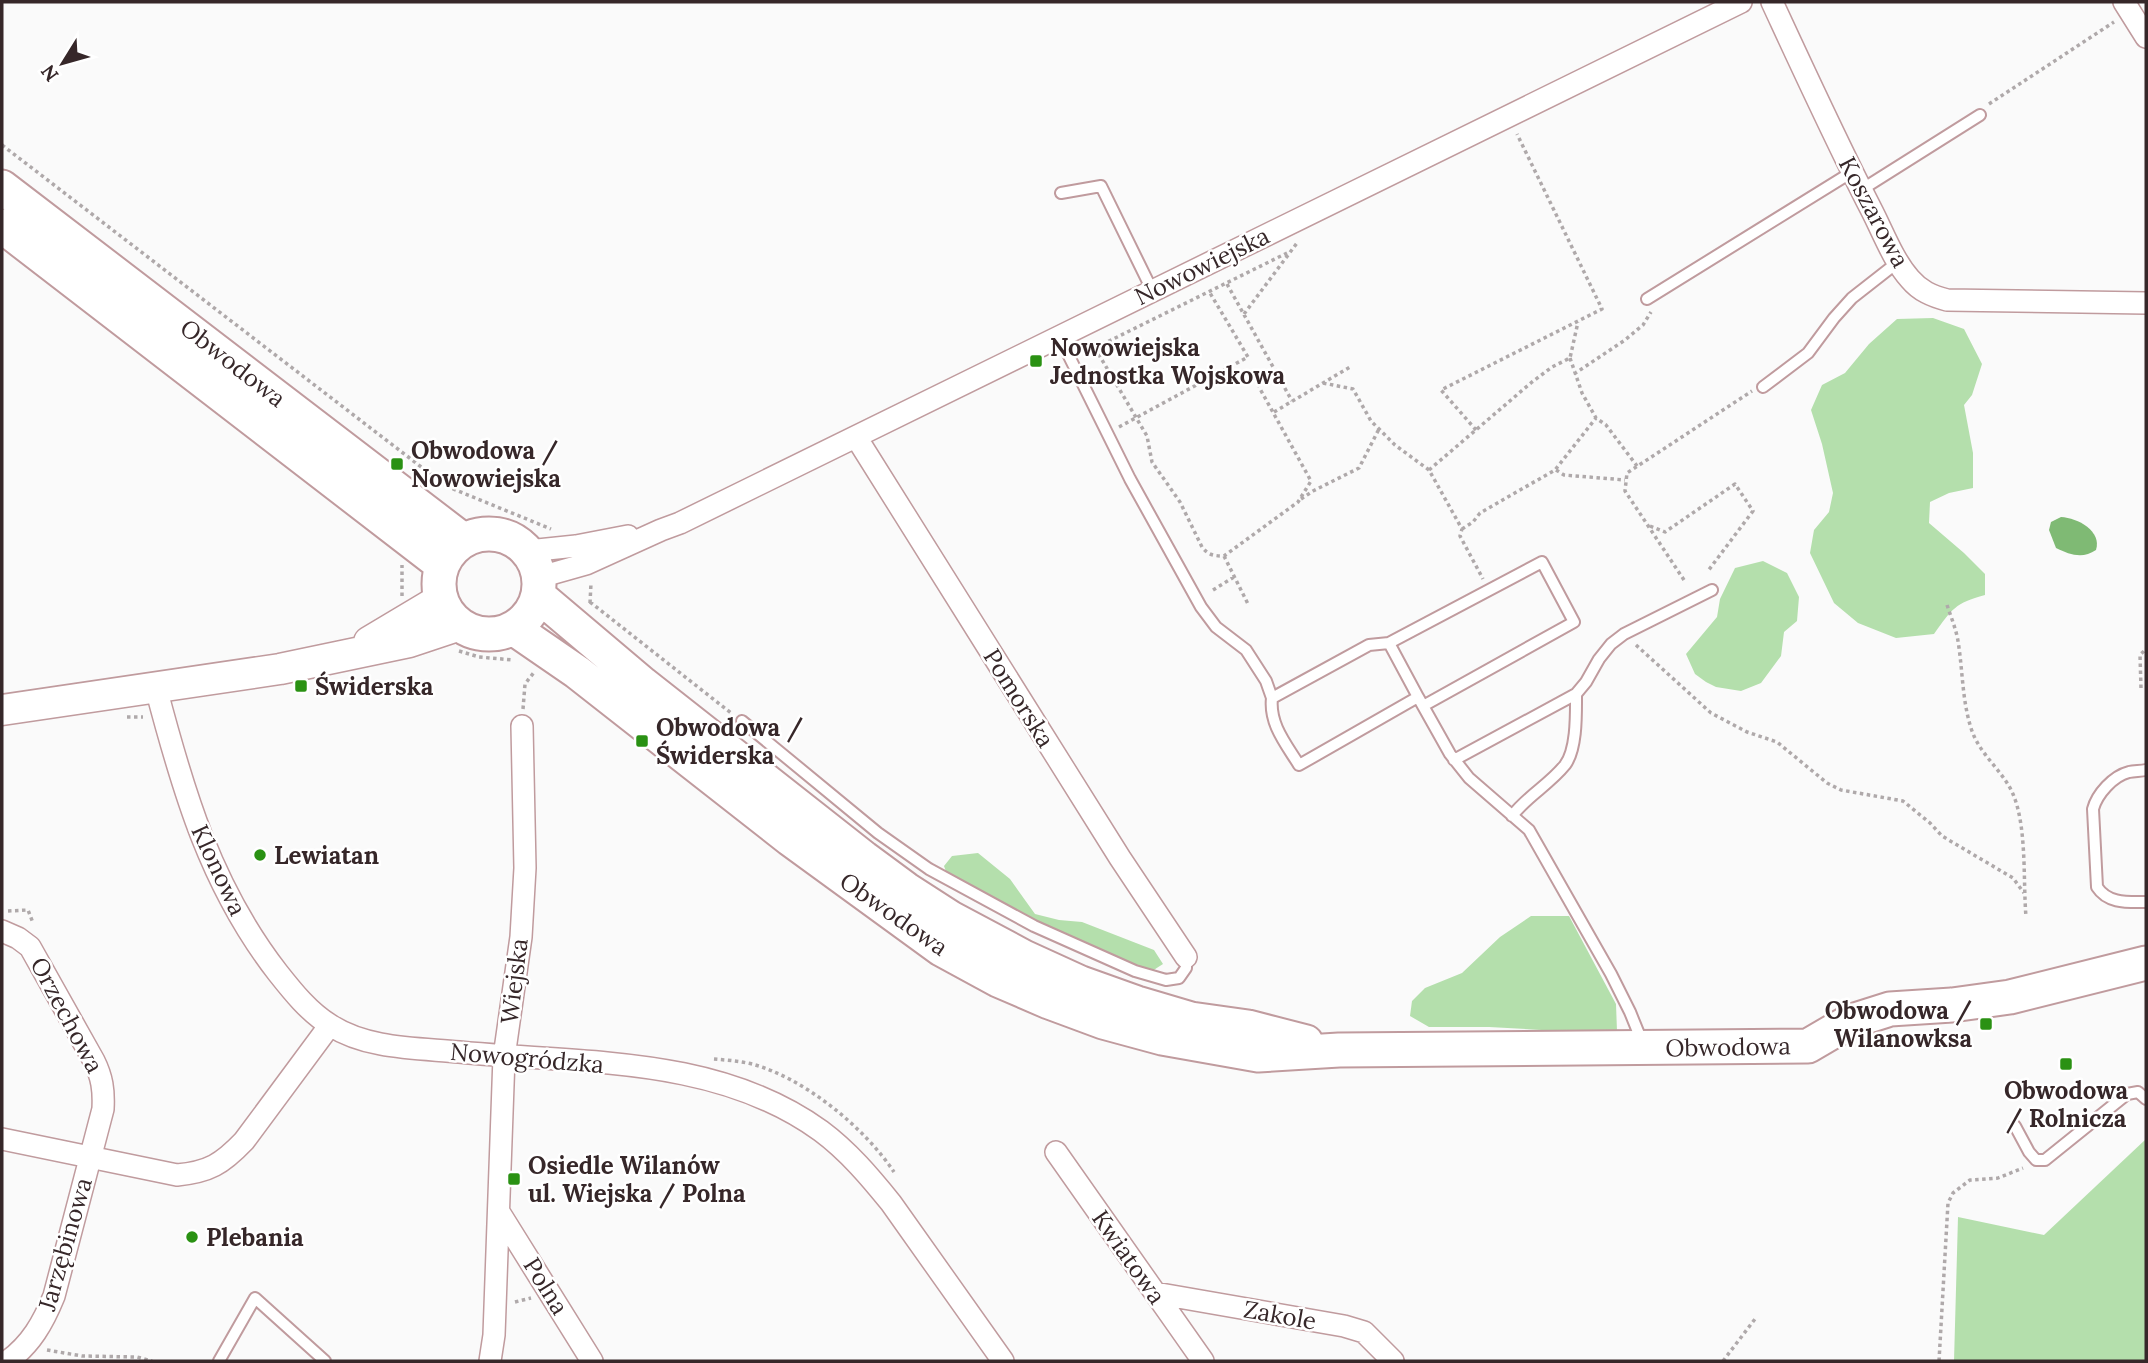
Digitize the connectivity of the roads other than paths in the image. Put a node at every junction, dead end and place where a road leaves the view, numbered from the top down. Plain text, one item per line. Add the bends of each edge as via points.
1 (1741, 2) edge
2 (1772, 2) edge
3 (2121, 10) edge
4 (2146, 37) edge
5 (1980, 115) road end
6 (1857, 181) junction
7 (2, 187) edge
8 (1061, 193) dead end
9 (2, 226) edge
10 (1898, 262) junction
11 (1153, 290) junction
12 (1647, 299) dead end
13 (2146, 303) edge
14 (1063, 342) junction
15 (1763, 387) road end
16 (856, 437) junction
17 (661, 530) junction
18 (463, 540) junction
19 (442, 565) junction
20 (535, 575) junction
21 (1712, 590) dead end
22 (451, 624) junction
23 (513, 628) junction
24 (1389, 643) junction
25 (156, 688) junction
26 (1576, 694) junction
27 (1272, 698) junction
28 (1420, 701) junction
29 (2, 710) edge
30 (741, 721) road end
31 (522, 726) road end
32 (1454, 760) junction
33 (2146, 770) edge
34 (1512, 816) junction
35 (2146, 902) edge
36 (2, 931) edge
37 (1185, 957) joint
38 (2146, 963) edge
39 (330, 1025) junction
40 (1645, 1049) junction
41 (1339, 1050) junction
42 (504, 1057) junction
43 (2146, 1099) edge
44 (2015, 1125) dead end
45 (2, 1139) edge
46 (1056, 1152) dead end
47 (89, 1156) junction
48 (499, 1212) junction
49 (1155, 1293) junction
50 (8, 1361) edge
51 (219, 1361) edge
52 (326, 1361) edge
53 (490, 1361) edge
54 (592, 1361) edge
55 (1003, 1361) edge
56 (1203, 1361) edge
57 (1393, 1361) edge

1 - 11 street, Nowowiejska
2 - 6 street, Koszarowa
3 - 4 street
5 - 6 lane
6 - 10 street, Koszarowa
6 - 12 lane
7 - 18 main road, Obwodowa
8 - 11 lane via 1101,186
9 - 19 main road, Obwodowa
10 - 13 street, Koszarowa via 1921,290 1947,300
10 - 15 lane via 1852,298 1808,353
11 - 14 street, Nowowiejska
14 - 16 street, Nowowiejska
14 - 27 lane via 1130,479 1201,607 1216,627 1246,650
16 - 17 street, Nowowiejska
16 - 37 street, Pomorska
17 - 20 street, Nowowiejska via 586,564
17 - 20 street, Nowowiejska via 576,546
18 - 19 main road
18 - 20 main road, Obwodowa via 480,534 514,539
19 - 22 main road via 439,582
20 - 23 main road via 529,615
20 - 41 main road, Obwodowa via 643,684 864,858 951,918 1024,957 1137,1003
21 - 26 lane via 1611,644
22 - 23 main road via 486,634
22 - 25 street via 280,669
23 - 41 main road, Obwodowa via 606,694 849,884 941,949 998,980 1103,1022 1162,1038 1258,1055
24 - 27 lane via 1369,645
24 - 28 lane
24 - 28 lane via 1542,562 1574,622
25 - 29 street
25 - 39 street, Klonowa via 200,836 229,898 288,985
26 - 32 lane
26 - 34 lane via 1576,729 1567,763
27 - 28 lane via 1276,728 1298,765
28 - 32 lane
30 - 37 lane via 929,869 1034,926 1135,971 1167,980 1179,978 1186,968
31 - 42 street, Wiejska via 525,867
32 - 34 lane
33 - 35 lane via 2127,772 2116,779 2096,798 2093,809 2097,887 2119,902
34 - 40 lane via 1529,830 1591,938
36 - 47 street, Orzechowa via 30,947 101,1075 103,1109
38 - 40 main road, Obwodowa via 2010,997 1890,1009 1849,1022 1808,1046
39 - 42 street, Nowogródzka via 371,1042
39 - 47 street via 244,1141 213,1167 177,1175
40 - 41 main road, Obwodowa
42 - 48 street, Wiejska
42 - 55 street, Nowogródzka via 682,1073 727,1085 796,1115 841,1148 875,1183
43 - 44 lane via 2138,1093 2127,1094 2045,1160 2036,1160 2029,1152
45 - 47 street
46 - 49 street, Kwiatowa
47 - 50 street, Jarzębinowa via 54,1296 31,1341
48 - 53 street, Wiejska
48 - 54 street, Polna
49 - 56 street, Kwiatowa
49 - 57 street, Zakole via 1344,1326 1364,1332
51 - 52 lane via 256,1298

